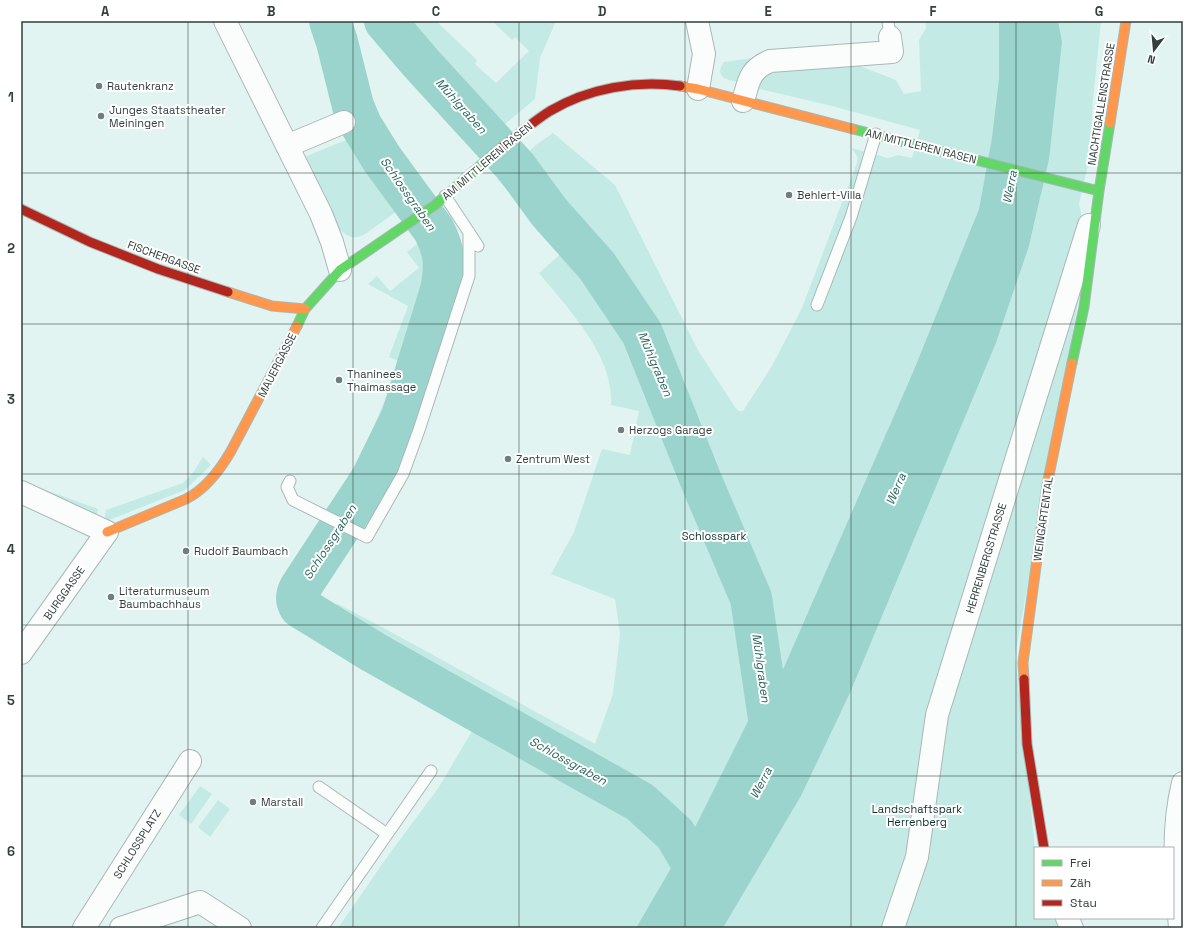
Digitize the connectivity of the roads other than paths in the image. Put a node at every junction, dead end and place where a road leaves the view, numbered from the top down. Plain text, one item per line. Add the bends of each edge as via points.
1 (225, 21) edge
2 (697, 21) edge
3 (1126, 21) edge
4 (889, 29) edge
5 (698, 89) junction
6 (743, 101) junction
7 (344, 122) dead end
8 (876, 134) junction
9 (287, 146) junction
10 (1099, 191) junction
11 (446, 196) junction
12 (21, 209) edge
13 (469, 232) junction
14 (478, 246) dead end
15 (340, 270) junction
16 (817, 305) dead end
17 (305, 309) junction
18 (290, 481) dead end
19 (21, 492) edge
20 (107, 532) junction
21 (21, 653) edge
22 (190, 761) dead end
23 (431, 771) dead end
24 (1183, 783) edge
25 (319, 787) dead end
26 (387, 834) junction
27 (1044, 847) edge
28 (1068, 919) edge
29 (84, 928) edge
30 (121, 928) edge
31 (240, 928) edge
32 (322, 928) edge
33 (893, 928) edge
34 (1072, 928) edge
35 (1180, 928) edge

1 - 9 street
2 - 5 street via 704,54
3 - 10 street, NACHTIGALLENSTRASSE
4 - 6 street via 892,52 770,61 760,65 754,70
5 - 6 street, AM MITTLEREN RASEN
5 - 11 street, AM MITTLEREN RASEN via 658,84 618,87 562,104 519,132
6 - 8 street, AM MITTLEREN RASEN
7 - 9 street
8 - 10 street, AM MITTLEREN RASEN
8 - 16 lane via 851,217
9 - 15 street via 332,242
10 - 27 street, WEINGARTENTAL via 1084,307 1047,485 1023,663 1027,744
10 - 33 street, HERRENBERGSTRASSE via 937,715 917,857
11 - 13 lane
11 - 15 street, AM MITTLEREN RASEN
12 - 17 street, FISCHERGASSE via 90,242 158,269 272,306
13 - 14 lane
13 - 18 lane via 469,276 419,430 403,474 367,537 293,500 287,487
15 - 17 street, MAUERGASSE
17 - 20 street, MAUERGASSE via 270,380 221,468 208,483 192,496
19 - 20 street
20 - 21 street, BURGGASSE
22 - 29 street, SCHLOSSPLATZ
23 - 26 lane
24 - 35 street via 1179,798 1175,860
25 - 26 lane
26 - 32 lane
28 - 34 street
30 - 31 street via 200,902

